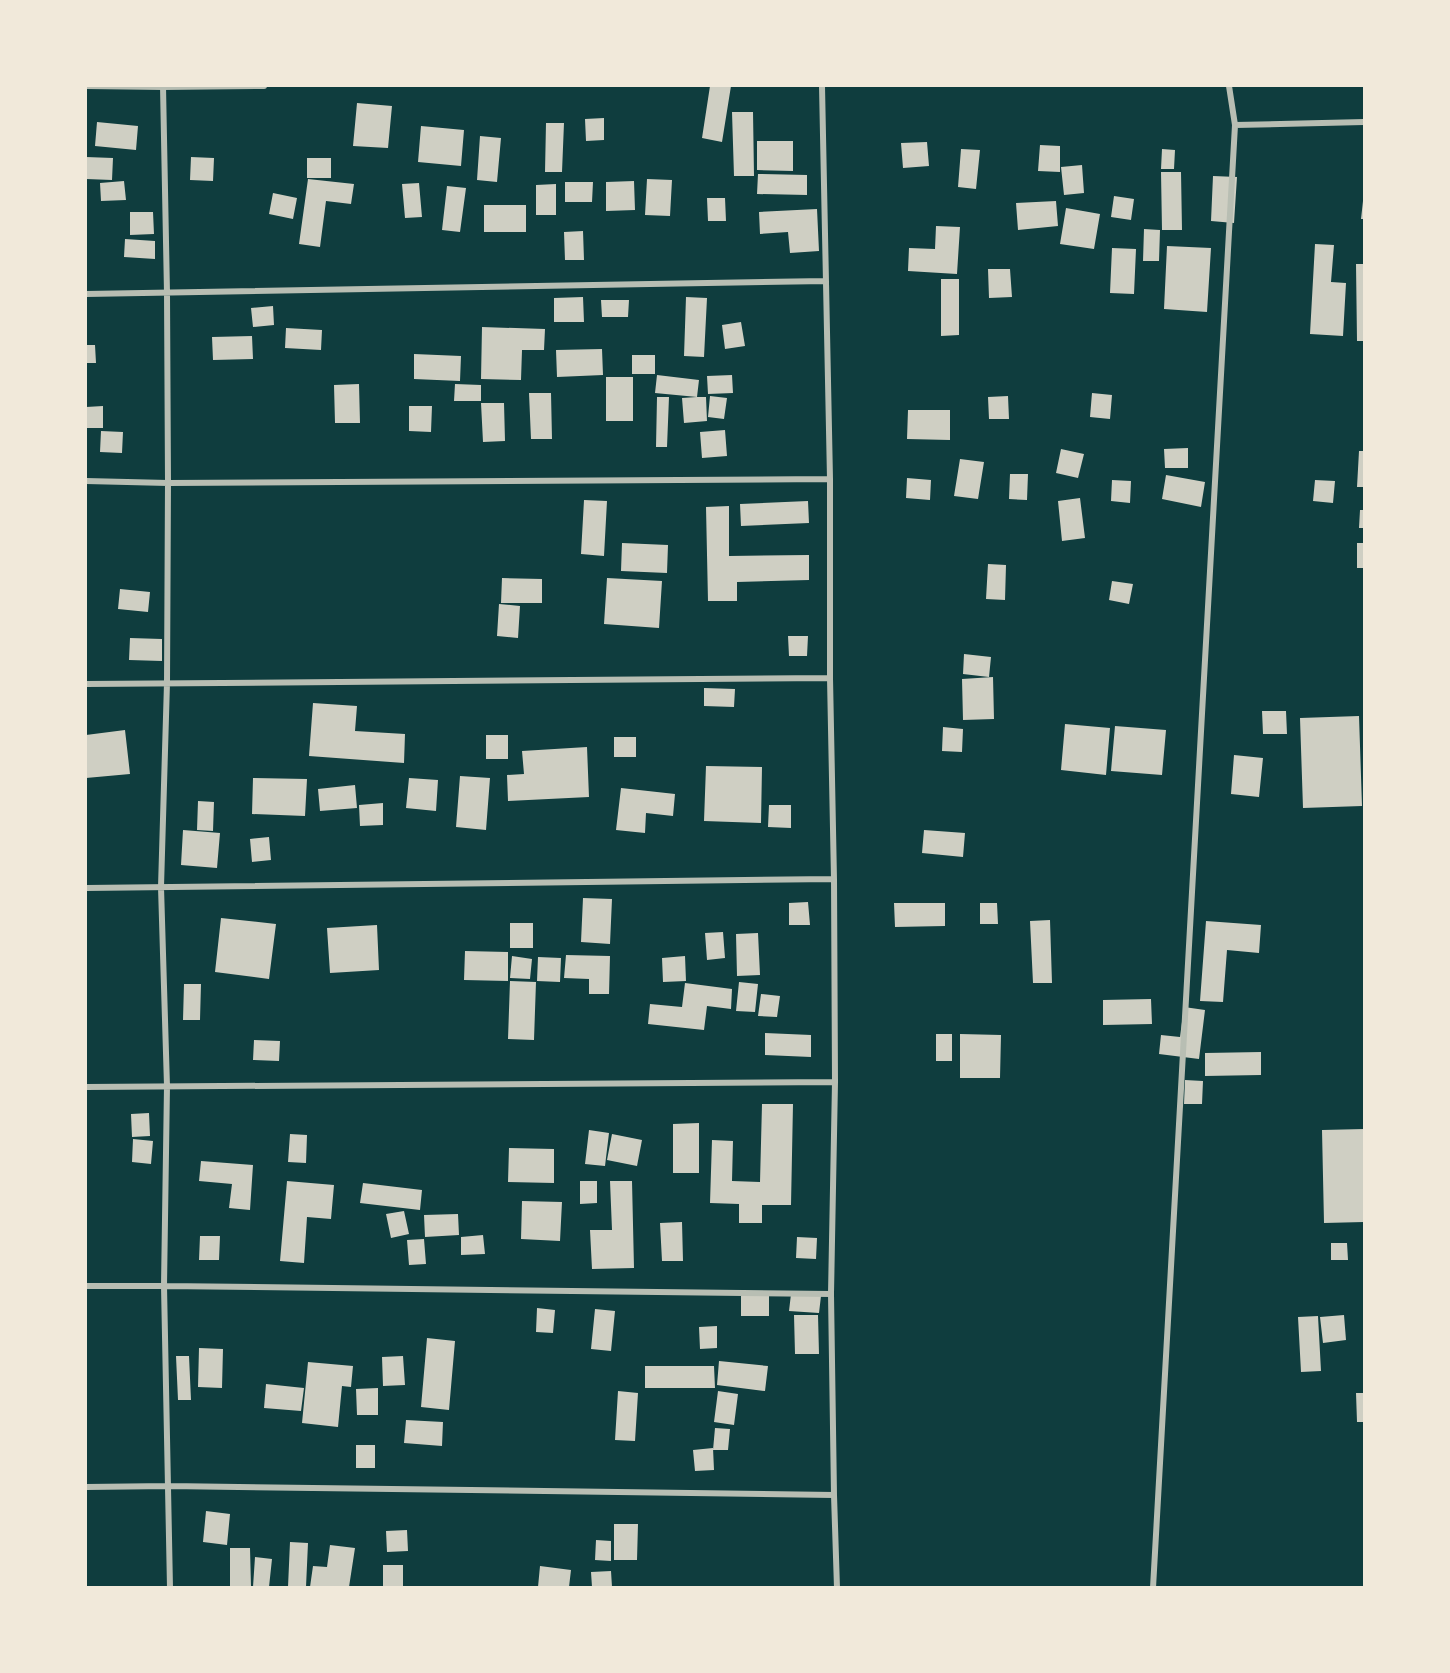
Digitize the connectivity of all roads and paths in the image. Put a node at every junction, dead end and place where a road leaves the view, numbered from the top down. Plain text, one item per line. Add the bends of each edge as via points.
1 (86, 86) edge
2 (163, 86) edge
3 (264, 86) edge
4 (822, 86) edge
5 (1229, 86) edge
6 (1365, 123) edge
7 (1235, 125) junction
8 (826, 281) junction
9 (167, 292) junction
10 (86, 294) edge
11 (830, 479) junction
12 (86, 482) edge
13 (168, 483) junction
14 (830, 678) junction
15 (167, 683) junction
16 (86, 684) edge
17 (834, 879) junction
18 (161, 887) junction
19 (86, 888) edge
20 (835, 1082) junction
21 (167, 1086) junction
22 (86, 1087) edge
23 (86, 1286) edge
24 (164, 1286) junction
25 (831, 1294) junction
26 (169, 1486) junction
27 (86, 1487) edge
28 (834, 1495) junction
29 (170, 1587) edge
30 (837, 1587) edge
31 (1153, 1587) edge

1 - 2 street
2 - 3 street
2 - 9 street
4 - 8 street
5 - 7 street
6 - 7 street
7 - 31 street
8 - 9 street
8 - 11 street
9 - 10 street
9 - 13 street
11 - 13 street
11 - 14 street
12 - 13 street
13 - 15 street
14 - 15 street
14 - 17 street
15 - 16 street
15 - 18 street
17 - 18 street
17 - 20 street
18 - 19 street
18 - 21 street
20 - 21 street
20 - 25 street
21 - 22 street
21 - 24 street
23 - 24 street
24 - 25 street
24 - 26 street
25 - 28 street
26 - 27 street
26 - 28 street
26 - 29 street
28 - 30 street

